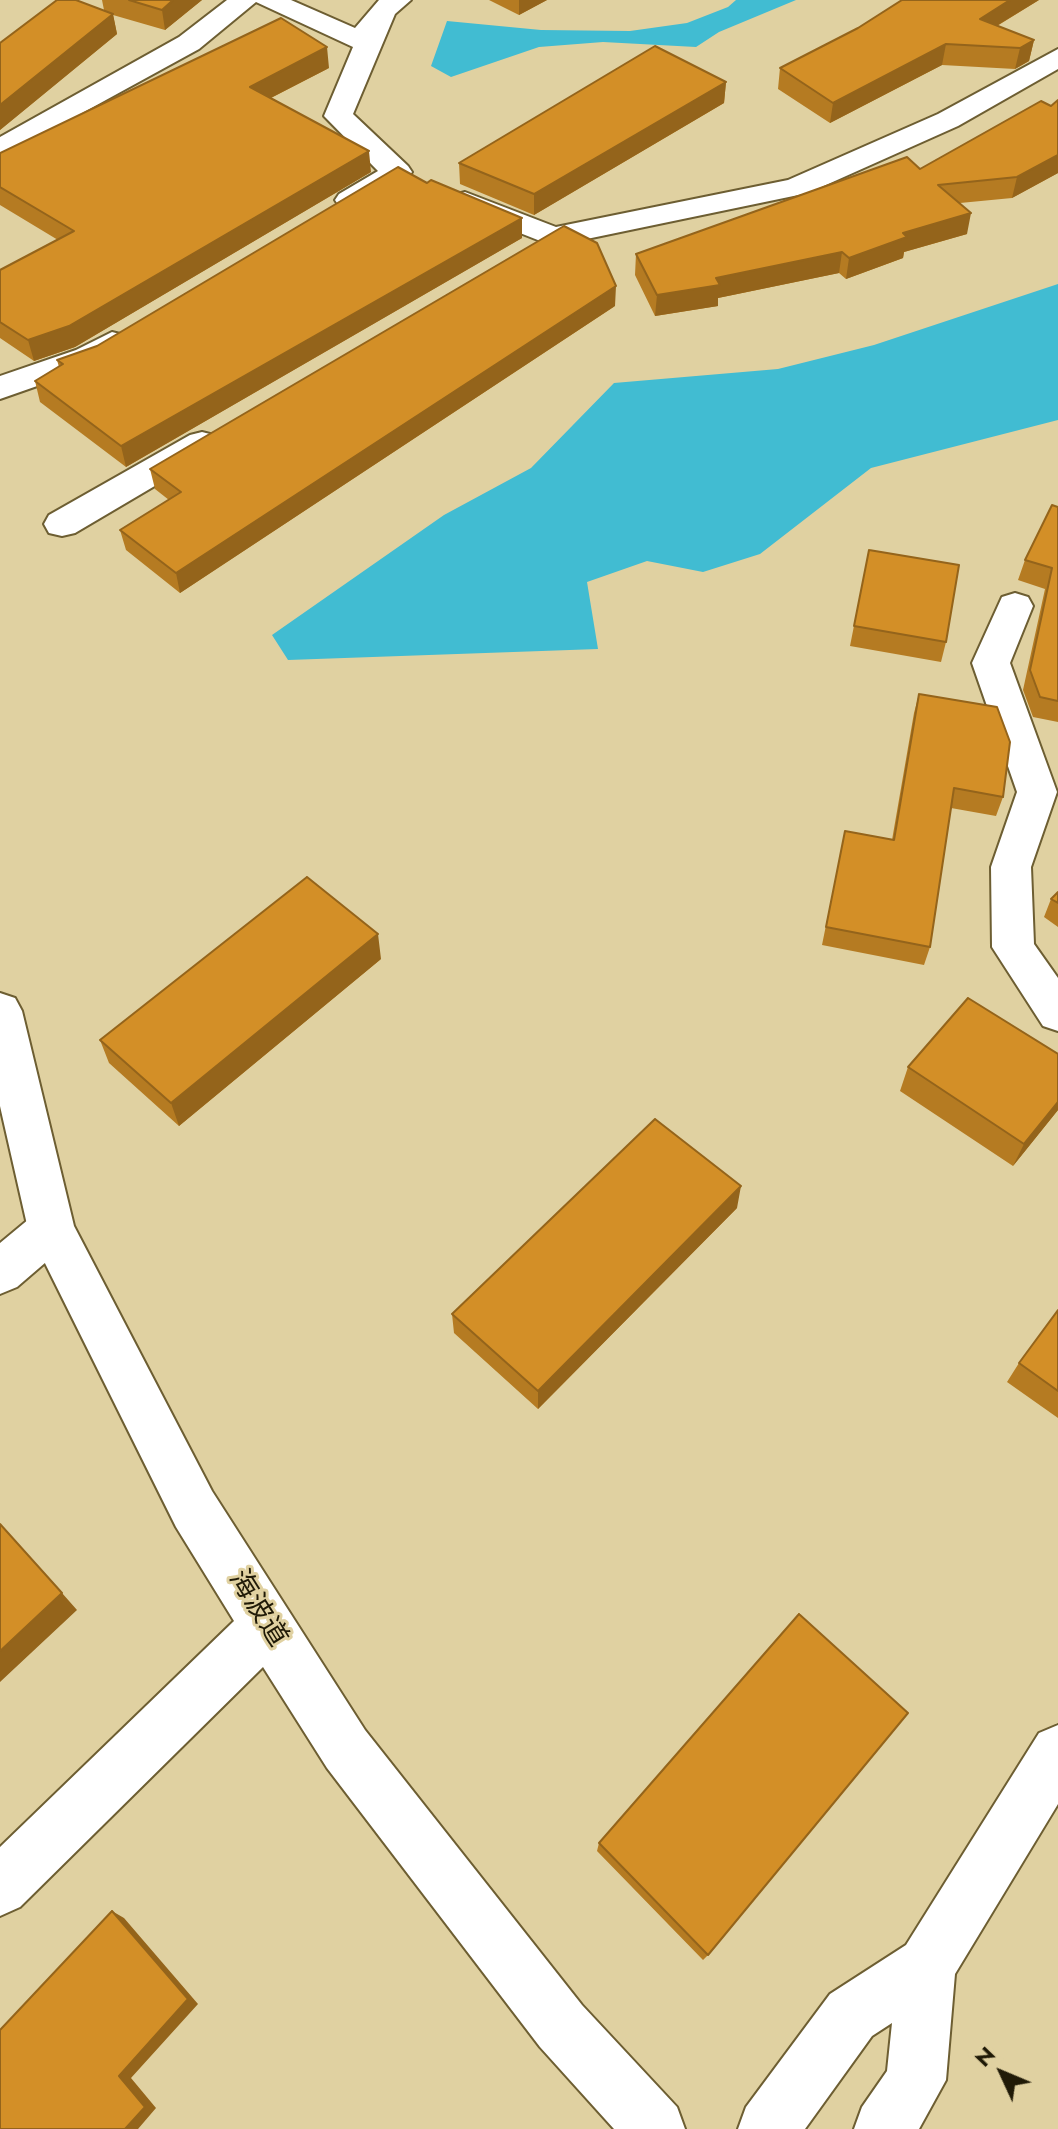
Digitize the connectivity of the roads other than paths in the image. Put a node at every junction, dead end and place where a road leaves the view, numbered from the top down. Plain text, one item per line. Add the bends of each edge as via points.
1 (244, 0) edge
2 (268, 0) edge
3 (390, 5) edge
4 (1058, 57) edge
5 (0, 149) edge
6 (397, 172) junction
7 (330, 212) edge
8 (142, 325) edge
9 (0, 388) edge
10 (226, 429) edge
11 (62, 524) dead end
12 (1015, 606) dead end
13 (0, 1011) edge
14 (1058, 1013) edge
15 (51, 1229) junction
16 (0, 1272) edge
17 (268, 1625) junction
18 (1058, 1752) edge
19 (0, 1887) edge
20 (927, 1966) junction
21 (655, 2129) edge
22 (768, 2129) edge
23 (884, 2129) edge

1 - 5 street via 189,43
2 - 3 street via 360,40
3 - 6 street via 338,116
4 - 6 street via 948,120 797,187 540,245
6 - 7 street
8 - 9 street via 88,357
10 - 11 street
12 - 14 street via 991,663 1037,792 1011,867 1013,947
13 - 15 street, 海波道
15 - 16 street
15 - 17 street, 海波道 via 194,1509
17 - 19 street
17 - 21 street, 海波道 via 346,1749 561,2026
18 - 20 street
20 - 22 street via 851,2015
20 - 23 street via 916,2080

